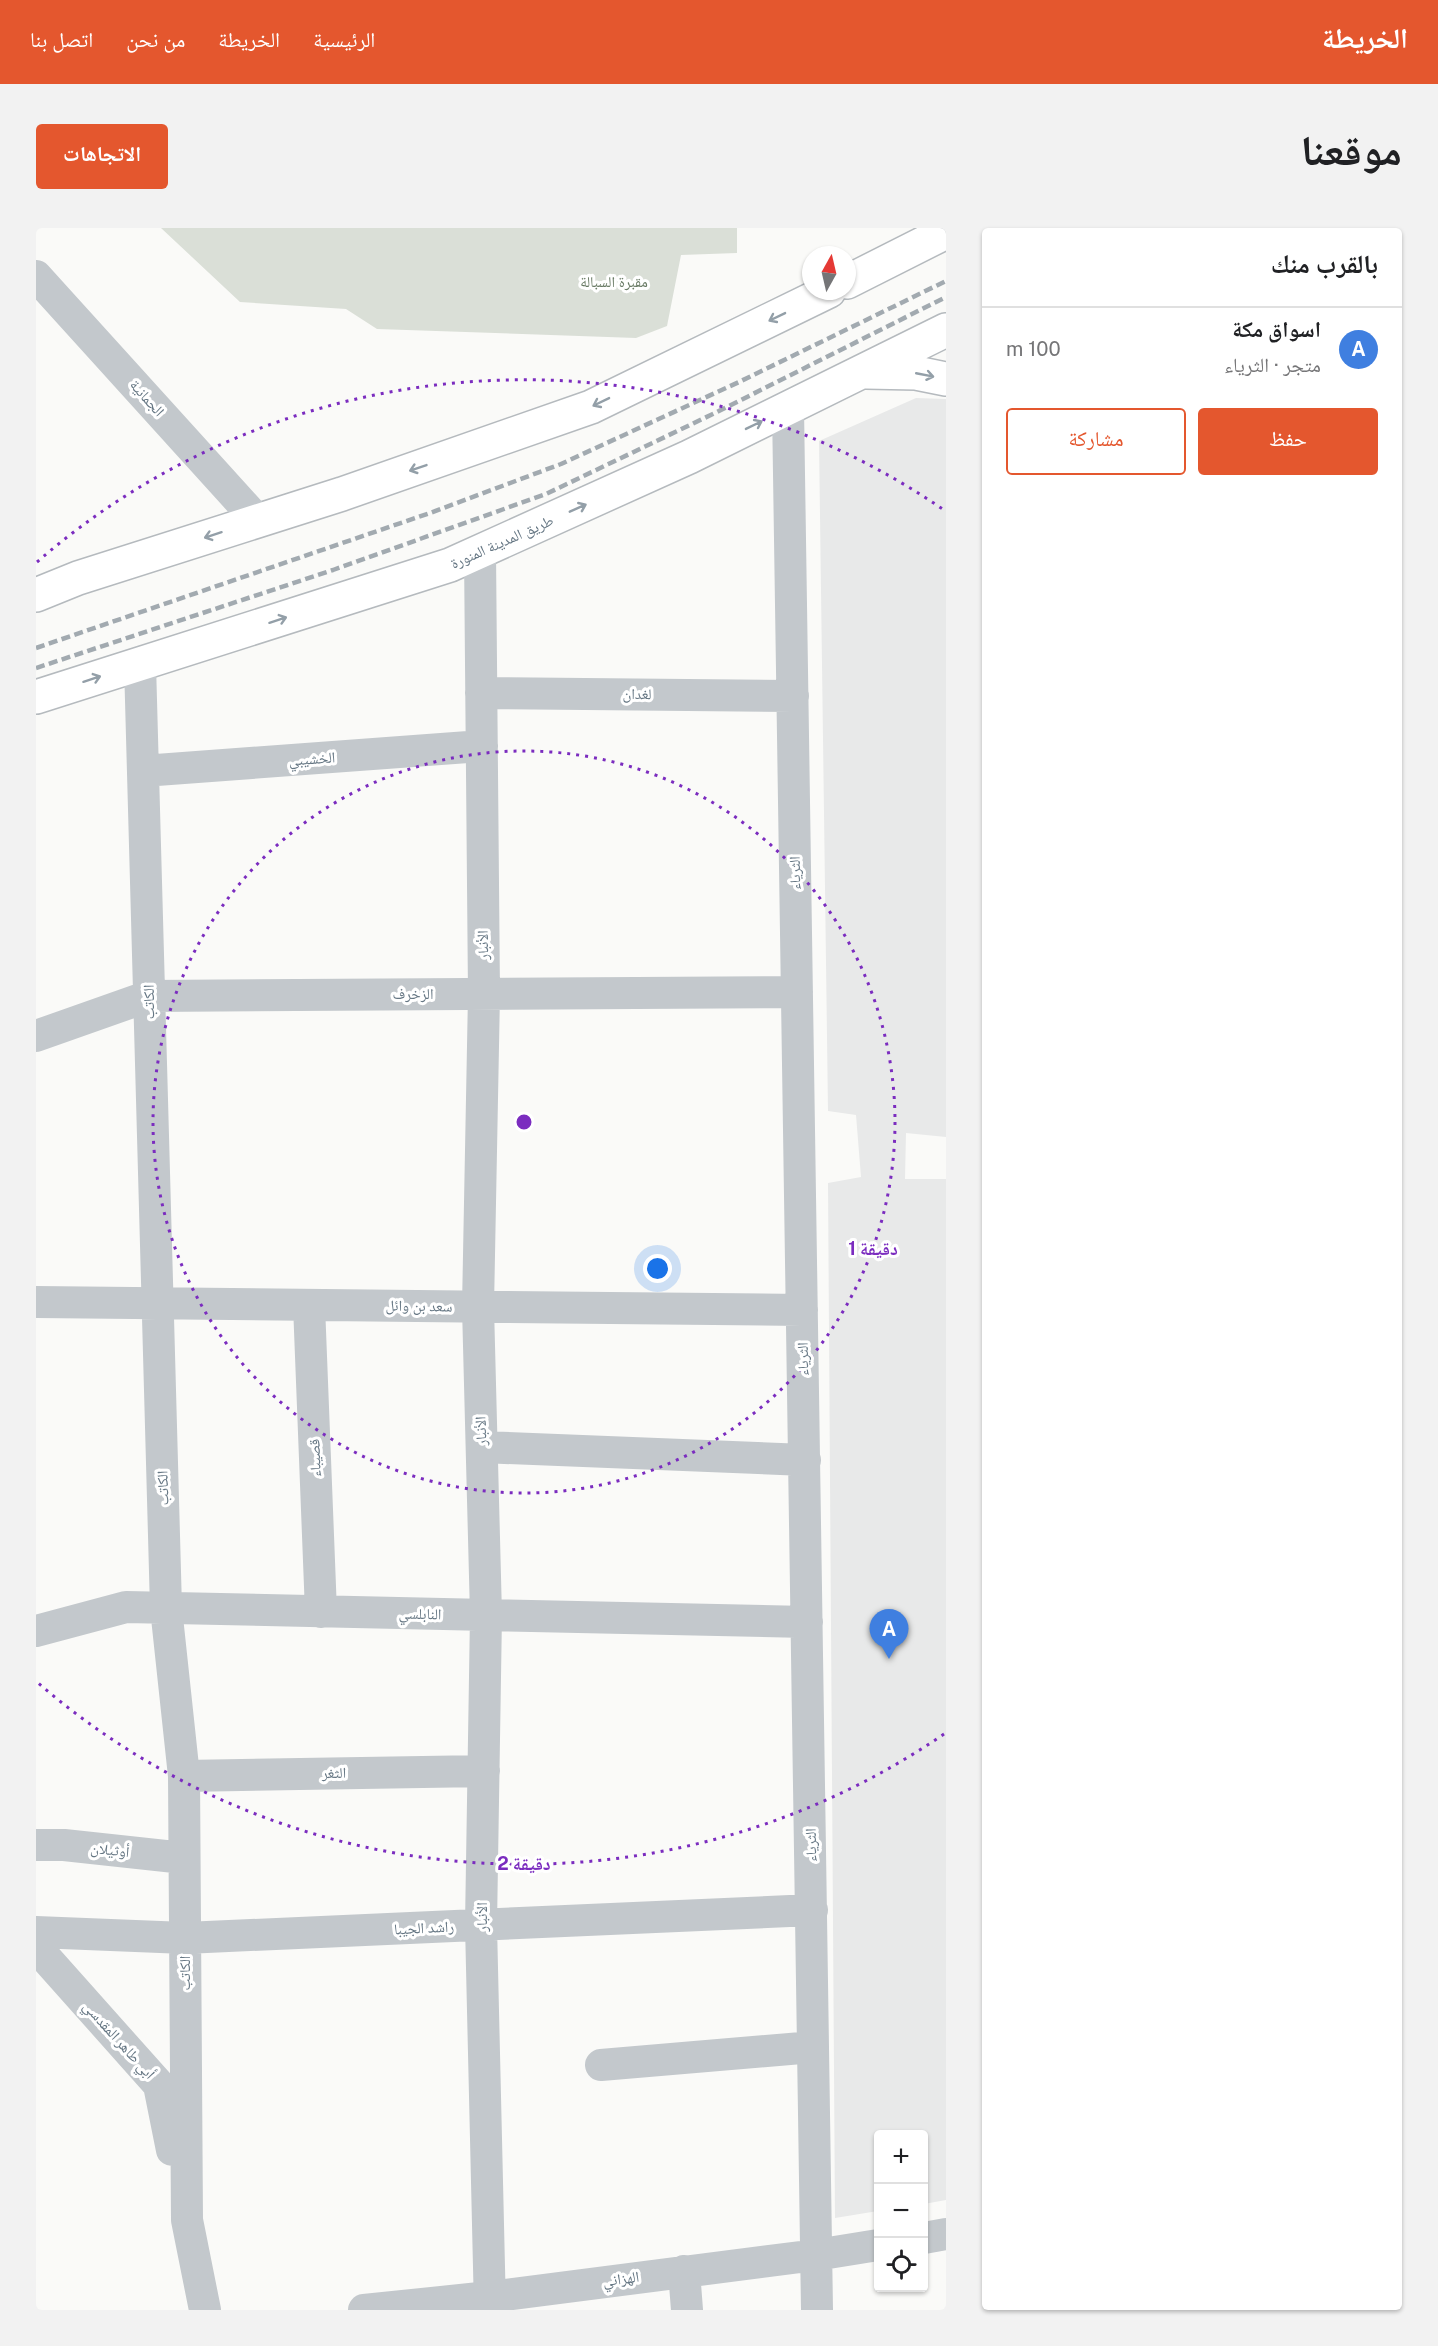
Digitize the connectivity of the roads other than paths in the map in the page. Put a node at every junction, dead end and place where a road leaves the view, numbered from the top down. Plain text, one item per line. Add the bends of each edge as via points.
1 (906, 228) edge
2 (946, 232) edge
3 (856, 272) edge
4 (36, 276) edge
5 (856, 277) edge
6 (810, 300) edge
7 (946, 330) edge
8 (861, 372) junction
9 (946, 380) edge
10 (788, 408) junction
11 (258, 521) junction
12 (480, 552) junction
13 (36, 595) edge
14 (140, 664) junction
15 (482, 693) junction
16 (792, 696) junction
17 (36, 697) edge
18 (482, 746) junction
19 (143, 771) junction
20 (797, 992) junction
21 (484, 994) junction
22 (149, 996) junction
23 (36, 1036) edge
24 (36, 1302) edge
25 (157, 1303) junction
26 (309, 1305) junction
27 (478, 1307) junction
28 (802, 1310) junction
29 (482, 1447) junction
30 (805, 1460) junction
31 (166, 1608) junction
32 (321, 1612) junction
33 (486, 1615) junction
34 (807, 1622) junction
35 (36, 1631) edge
36 (484, 1771) junction
37 (184, 1776) junction
38 (36, 1845) edge
39 (184, 1858) junction
40 (812, 1910) junction
41 (481, 1925) junction
42 (36, 1932) edge
43 (184, 1938) junction
44 (36, 1947) edge
45 (813, 2047) junction
46 (602, 2065) dead end
47 (187, 2220) junction
48 (946, 2234) edge
49 (928, 2237) edge
50 (874, 2246) edge
51 (816, 2255) junction
52 (684, 2271) junction
53 (489, 2303) edge
54 (205, 2310) edge
55 (364, 2310) edge
56 (687, 2310) edge
57 (817, 2310) edge

1 - 3 main road
2 - 5 main road
4 - 11 street, الجمانية
6 -> 11 main road via 591,407
7 - 8 main road, طريق المدينة المنورة
8 -> 9 main road via 916,373
8 - 10 main road, طريق المدينة المنورة
12 -> 10 main road, طريق المدينة المنورة
10 - 16 street, الثرياء
11 -> 13 main road
14 -> 12 main road, طريق المدينة المنورة via 450,566
12 - 15 street, الأنبار
17 -> 14 main road, طريق المدينة المنورة
14 - 19 street, الكاتب
15 - 16 street, لغدان
15 - 18 street, الأنبار
16 - 20 street, الثرياء
18 - 19 street, الخشيبي
18 - 21 street, الأنبار
19 - 22 street, الكاتب
20 - 21 street, الزخرف
20 - 28 street, الثرياء
21 - 22 street, الزخرف
21 - 27 street, الأنبار
22 - 23 street, الزخرف
22 - 25 street, الكاتب
24 - 25 street, سعد بن وائل
25 - 26 street, سعد بن وائل
25 - 31 street, الكاتب
26 - 27 street, سعد بن وائل
26 - 32 street, قصيباء
27 - 28 street, سعد بن وائل
27 - 29 street, الأنبار
28 - 30 street, الثرياء
29 - 30 street
29 - 33 street, الأنبار
30 - 34 street, الثرياء
31 - 32 street, النابلسي
31 - 35 street, النابلسي via 126,1608
31 - 37 street, الكاتب
32 - 33 street, النابلسي
33 - 34 street, النابلسي
33 - 36 street, الأنبار
34 - 40 street, الثرياء
36 - 37 street, الثغر
36 - 41 street, الأنبار
37 - 39 street, الكاتب
38 - 39 street, أوثيلان
39 - 43 street, الكاتب
40 - 41 street, راشد الجيبا
40 - 45 street, الثرياء
41 - 43 street, راشد الجيبا
41 - 53 street, الأنبار
42 - 43 street, راشد الجيبا
43 - 47 street, الكاتب
44 - 47 street, أبي طاهر المقدسي via 159,2085
45 - 46 street
45 - 51 street, الثرياء
47 - 54 street, الكاتب
48 - 49 street
50 - 51 street, الهزاني
51 - 52 street, الهزاني
51 - 57 street, الثرياء
52 - 53 street, الهزاني
52 - 56 street
53 - 55 street, الهزاني

